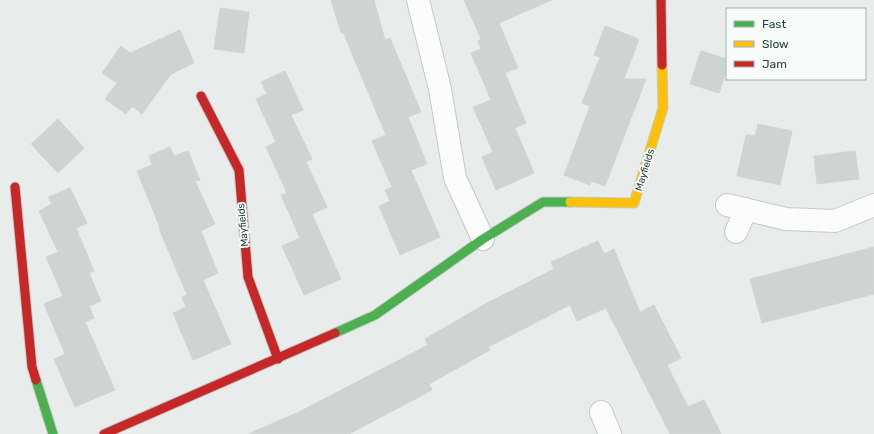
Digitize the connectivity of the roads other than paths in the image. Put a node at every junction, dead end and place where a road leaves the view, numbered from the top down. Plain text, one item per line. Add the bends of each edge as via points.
1 (418, 0) edge
2 (660, 0) edge
3 (201, 96) dead end
4 (15, 187) dead end
5 (874, 205) edge
6 (736, 232) dead end
7 (482, 239) junction
8 (278, 358) junction
9 (601, 412) dead end
10 (53, 434) edge
11 (104, 434) edge
12 (610, 434) edge

1 - 7 street via 440,89 455,178
2 - 7 street, Mayfields via 663,108 634,203 543,202
3 - 8 street, Mayfields via 239,170 248,277
4 - 10 street via 32,366
5 - 6 street via 835,221 786,219 736,207
7 - 8 street, Mayfields via 374,315
8 - 11 street, Mayfields
9 - 12 street

